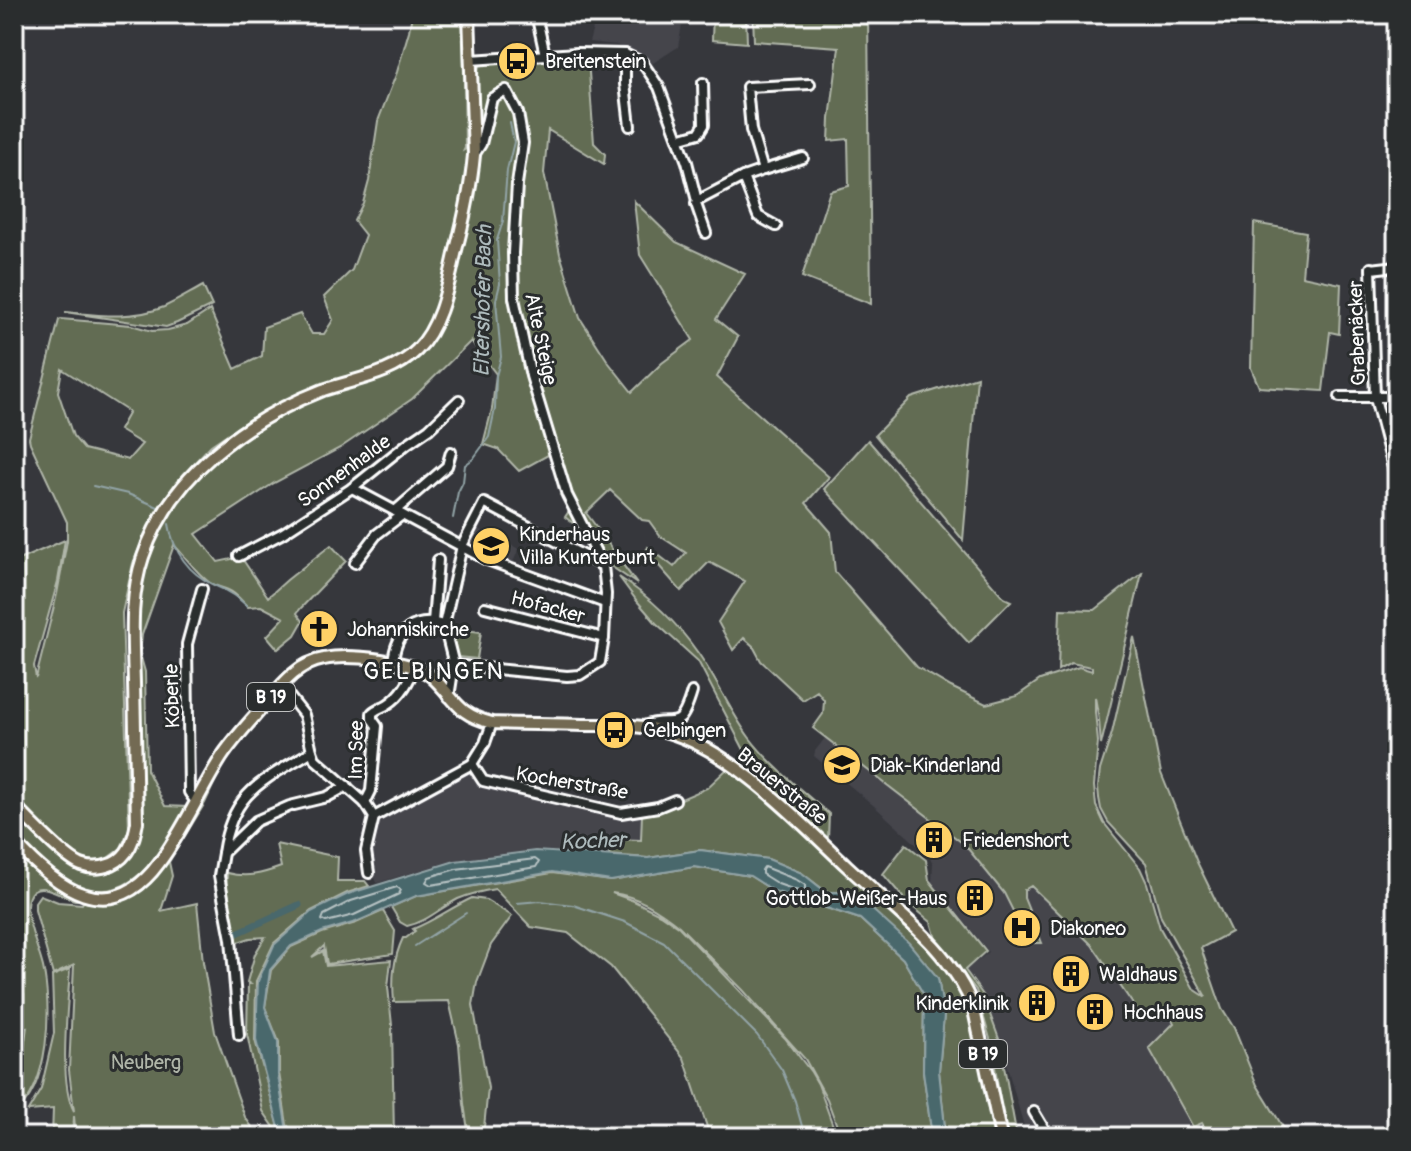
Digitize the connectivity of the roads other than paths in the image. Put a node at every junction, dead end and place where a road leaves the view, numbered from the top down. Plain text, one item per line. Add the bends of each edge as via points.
1 (469, 14) edge
2 (536, 14) edge
3 (625, 54) junction
4 (545, 55) junction
5 (471, 60) junction
6 (703, 83) dead end
7 (810, 84) dead end
8 (630, 126) dead end
9 (678, 139) junction
10 (474, 155) junction
11 (803, 158) dead end
12 (767, 169) junction
13 (743, 177) junction
14 (697, 201) junction
15 (776, 226) dead end
16 (706, 233) dead end
17 (1397, 266) edge
18 (1340, 397) dead end
19 (1397, 397) edge
20 (1375, 398) junction
21 (459, 400) dead end
22 (451, 452) dead end
23 (1397, 483) edge
24 (352, 488) junction
25 (399, 513) junction
26 (462, 546) junction
27 (239, 556) dead end
28 (438, 560) dead end
29 (355, 563) dead end
30 (603, 566) junction
31 (202, 589) dead end
32 (605, 603) junction
33 (485, 607) dead end
34 (433, 622) junction
35 (444, 625) junction
36 (604, 638) junction
37 (393, 662) junction
38 (454, 665) junction
39 (415, 667) junction
40 (433, 678) junction
41 (281, 686) junction
42 (692, 692) dead end
43 (449, 697) junction
44 (492, 723) junction
45 (640, 727) junction
46 (312, 751) junction
47 (472, 764) junction
48 (347, 786) junction
49 (675, 800) dead end
50 (196, 802) junction
51 (365, 803) junction
52 (14, 805) edge
53 (374, 817) junction
54 (14, 841) edge
55 (223, 853) junction
56 (369, 873) dead end
57 (239, 1035) dead end
58 (1034, 1112) dead end
59 (1001, 1137) edge
60 (1049, 1137) edge

1 - 5 main road
2 - 4 street
3 - 4 street
3 - 8 street
3 - 9 street via 642,62 659,87
4 - 5 street
5 - 10 main road
6 - 9 street via 704,125 699,133
7 - 12 street via 747,87 751,130
9 - 14 street
10 - 30 street, Alte Steige via 492,98 506,90 518,113 523,143 514,298 567,495
10 - 52 main road via 448,284 438,316 417,351 396,366 324,390 251,427 193,475 155,528 138,574 133,609 137,822 129,850 108,866 80,865
11 - 12 street
12 - 13 street
13 - 14 street
13 - 15 street via 758,216
14 - 16 street
17 - 20 street, Grabenäcker via 1371,268
18 - 20 street
19 - 20 street
20 - 23 street, Grabenäcker
21 - 24 street, Sonnenhalde
22 - 25 street via 447,466
24 - 25 street
24 - 27 street, Sonnenhalde
25 - 26 street
25 - 29 street
26 - 30 street via 484,503
26 - 32 street
26 - 35 street
28 - 34 street
30 - 32 street
31 - 50 street, Köberle via 187,644 189,792
32 - 36 street
33 - 36 street, Hofacker
34 - 35 street
34 - 37 street via 410,627 394,650
35 - 38 street
36 - 38 street via 600,662 580,675
37 - 39 main road, B 19
37 - 41 main road, B 19 via 322,659 298,670
38 - 40 street
38 - 43 street
39 - 40 main road, B 19
39 - 51 street, Im See via 406,687 372,713 377,726 371,791
40 - 43 main road, B 19
41 - 46 street via 304,715
41 - 50 main road, B 19 via 222,756
42 - 45 street via 676,722
43 - 44 main road, Brauerstraße / B 19 via 461,710
44 - 45 main road, Brauerstraße / B 19
44 - 47 street
45 - 59 main road, Brauerstraße / B 19 via 684,738 753,780 941,955 974,1010
46 - 48 street
46 - 55 street via 244,797
47 - 49 street, Kocherstraße via 483,781 621,813
47 - 53 street
48 - 51 street
48 - 55 street via 256,821
50 - 54 main road, B 19 via 157,867 129,890 109,897 87,897 57,882
51 - 53 street
53 - 56 street via 366,851
55 - 57 street via 219,876 231,939
58 - 60 street

